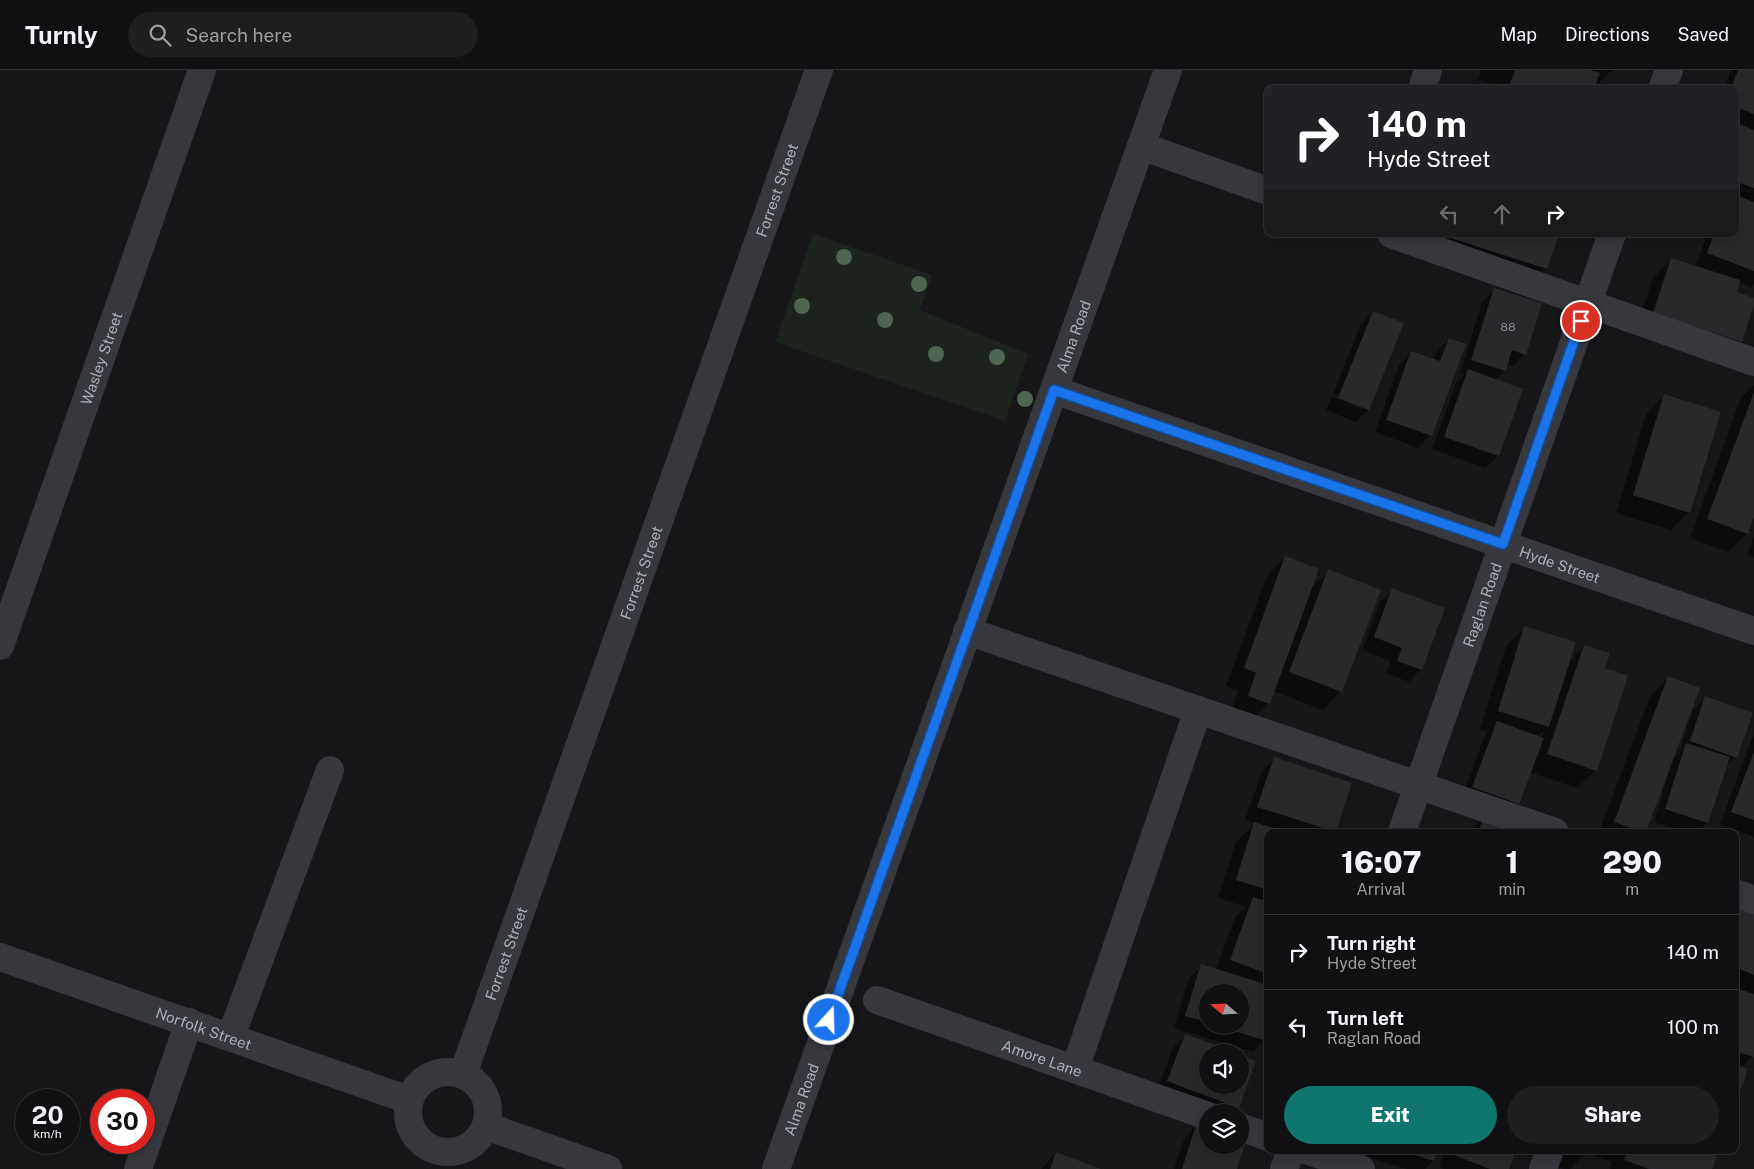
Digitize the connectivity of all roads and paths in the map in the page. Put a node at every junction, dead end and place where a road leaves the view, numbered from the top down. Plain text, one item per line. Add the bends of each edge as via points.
1 (202, 70) edge
2 (819, 70) edge
3 (1168, 70) edge
4 (1428, 70) edge
5 (1669, 70) edge
6 (1423, 85) edge
7 (1663, 85) edge
8 (1141, 146) junction
9 (1264, 190) edge
10 (1400, 237) edge
11 (1611, 237) edge
12 (1588, 302) junction
13 (1754, 362) edge
14 (1054, 390) junction
15 (1503, 544) junction
16 (967, 631) junction
17 (1754, 631) edge
18 (0, 646) edge
19 (1198, 710) junction
20 (330, 770) dead end
21 (1418, 786) junction
22 (1403, 829) edge
23 (1546, 829) edge
24 (1739, 894) edge
25 (1754, 900) edge
26 (0, 957) edge
27 (877, 1000) dead end
28 (189, 1022) junction
29 (231, 1036) junction
30 (1075, 1069) junction
31 (462, 1074) junction
32 (409, 1100) junction
33 (1199, 1113) edge
34 (486, 1126) junction
35 (1249, 1130) edge
36 (1264, 1136) edge
37 (1290, 1154) edge
38 (1318, 1154) edge
39 (1549, 1154) edge
40 (435, 1160) edge
41 (138, 1169) edge
42 (608, 1169) edge
43 (776, 1169) edge
44 (1284, 1169) edge
45 (1361, 1169) edge
46 (1543, 1169) edge

1 - 18 street, Wasley Street
2 - 31 street, Forrest Street
3 - 8 street, Alma Road
4 - 6 street
5 - 7 street
8 - 9 street
8 - 14 street, Alma Road
10 - 12 street
11 - 12 street, Raglan Road
12 - 13 street
12 - 15 street, Raglan Road
14 - 15 street, Hyde Street
14 - 16 street, Alma Road
15 - 17 street, Hyde Street
15 - 21 street, Raglan Road
16 - 19 street
16 - 43 street, Alma Road
19 - 21 street
19 - 30 street
20 - 29 street
21 - 22 street, Raglan Road
21 - 23 street
24 - 25 street
26 - 28 street, Norfolk Street
27 - 30 street, Amore Lane
28 - 29 street, Norfolk Street
28 - 41 street
29 - 32 street, Norfolk Street
30 - 33 street, Amore Lane
31 - 32 street via 446,1071 430,1076 417,1086
31 - 34 street via 480,1086 488,1105
32 - 40 street via 409,1122
34 - 40 street via 475,1142
34 - 42 street
35 - 36 street
37 - 44 street
38 - 45 street
39 - 46 street

